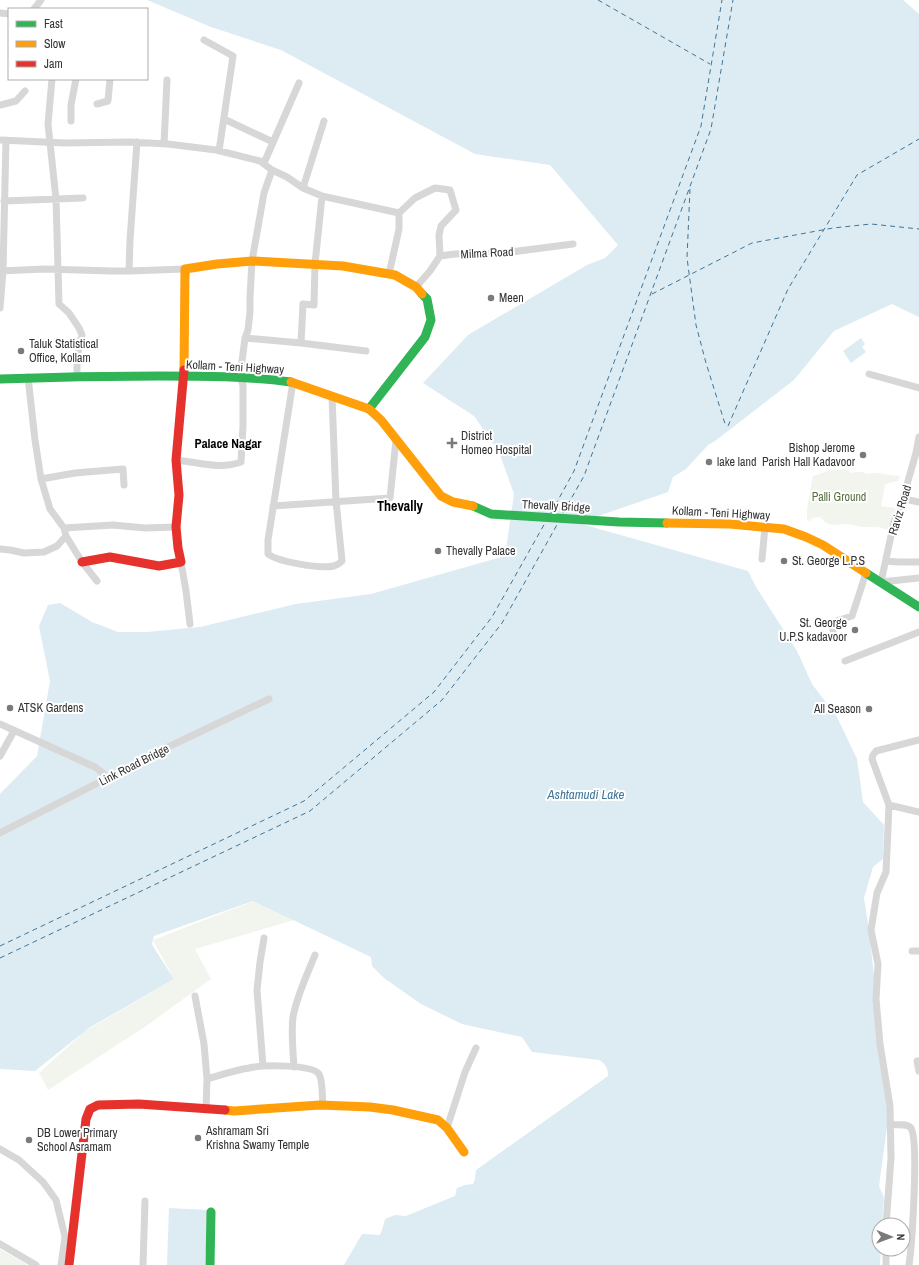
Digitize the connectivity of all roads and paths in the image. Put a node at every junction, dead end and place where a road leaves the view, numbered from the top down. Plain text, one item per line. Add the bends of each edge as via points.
1 (42, 0) edge
2 (35, 8) edge
3 (204, 40) dead end
4 (52, 80) edge
5 (76, 80) edge
6 (110, 80) edge
7 (168, 80) dead end
8 (298, 83) dead end
9 (25, 91) dead end
10 (97, 104) dead end
11 (0, 105) edge
12 (224, 119) junction
13 (71, 121) dead end
14 (324, 121) dead end
15 (3, 140) edge
16 (50, 142) junction
17 (138, 142) junction
18 (273, 142) junction
19 (164, 144) junction
20 (219, 151) junction
21 (264, 163) junction
22 (272, 170) junction
23 (303, 188) junction
24 (322, 196) junction
25 (83, 198) dead end
26 (56, 199) junction
27 (4, 201) junction
28 (399, 213) junction
29 (573, 244) dead end
30 (440, 256) junction
31 (252, 261) junction
32 (315, 264) junction
33 (185, 269) junction
34 (57, 270) junction
35 (1, 271) edge
36 (129, 271) junction
37 (389, 274) junction
38 (416, 288) junction
39 (0, 308) edge
40 (245, 338) junction
41 (301, 343) junction
42 (366, 352) dead end
43 (869, 374) dead end
44 (77, 376) junction
45 (184, 376) junction
46 (28, 377) junction
47 (240, 377) junction
48 (0, 379) edge
49 (293, 382) junction
50 (919, 388) edge
51 (332, 396) junction
52 (369, 409) junction
53 (919, 437) edge
54 (396, 440) junction
55 (176, 460) junction
56 (916, 468) edge
57 (41, 478) junction
58 (124, 485) dead end
59 (904, 498) junction
60 (336, 501) junction
61 (919, 502) edge
62 (273, 506) junction
63 (491, 514) joint
64 (619, 522) joint
65 (765, 527) junction
66 (176, 528) junction
67 (65, 532) junction
68 (0, 549) edge
69 (762, 559) dead end
70 (886, 561) junction
71 (82, 562) junction
72 (181, 562) junction
73 (919, 562) edge
74 (866, 572) junction
75 (919, 578) edge
76 (97, 581) dead end
77 (881, 582) junction
78 (919, 607) edge
79 (190, 624) dead end
80 (833, 632) dead end
81 (919, 632) edge
82 (845, 661) dead end
83 (269, 699) dead end
84 (0, 724) edge
85 (14, 731) junction
86 (919, 740) edge
87 (0, 756) edge
88 (103, 781) junction
89 (889, 805) junction
90 (919, 812) edge
91 (0, 833) edge
92 (264, 938) dead end
93 (315, 955) dead end
94 (195, 996) dead end
95 (476, 1048) dead end
96 (919, 1061) edge
97 (263, 1066) junction
98 (294, 1066) junction
99 (919, 1071) edge
100 (207, 1079) junction
101 (323, 1105) junction
102 (206, 1109) junction
103 (890, 1125) junction
104 (447, 1128) junction
105 (0, 1149) edge
106 (464, 1152) dead end
107 (8, 1154) junction
108 (0, 1158) edge
109 (145, 1202) dead end
110 (211, 1212) dead end
111 (887, 1217) edge
112 (0, 1244) edge
113 (36, 1265) edge
114 (61, 1265) edge
115 (69, 1265) edge
116 (143, 1265) edge
117 (210, 1265) edge
118 (909, 1265) edge

1 - 2 street
3 - 12 street via 233,56
4 - 16 street via 48,124
5 - 13 street
6 - 10 street via 108,101
7 - 19 street
8 - 18 street
9 - 11 street via 16,101
12 - 18 street
12 - 20 street
14 - 23 street
15 - 16 street
15 - 27 street
16 - 17 street
16 - 26 street
17 - 19 street
17 - 36 street
18 - 21 street
19 - 20 street
20 - 21 street
21 - 22 street
22 - 23 street
22 - 31 street via 264,193
23 - 24 street
24 - 28 street
24 - 32 street
25 - 26 street
26 - 27 street
26 - 34 street
27 - 35 street
28 - 30 street via 415,198 435,188 450,190 456,210 441,226
28 - 37 street via 399,230
29 - 30 street, Milma Road via 503,253
30 - 38 street
31 - 32 street
31 - 33 street
31 - 40 street via 250,312
32 - 37 street
32 - 41 street via 314,305 303,304
33 - 36 street
33 - 45 street
34 - 35 street
34 - 36 street
34 - 44 street via 59,304 69,314 82,335
35 - 39 street
37 - 38 street
38 - 52 street via 427,299 431,320 425,338
40 - 41 street
40 - 47 street
41 - 42 street
43 - 50 street
44 - 45 street, Kollam - Teni Highway
44 - 46 street, Kollam - Teni Highway
45 - 47 street, Kollam - Teni Highway
45 - 55 street
46 - 48 street, Kollam - Teni Highway
46 - 57 street
47 - 49 street, Kollam - Teni Highway
47 - 55 street via 243,385 240,462 207,466
49 - 51 street, Kollam - Teni Highway
49 - 62 street
51 - 52 street, Kollam - Teni Highway
51 - 60 street
52 - 54 street, Kollam - Teni Highway
53 - 56 street, Raviz Road
54 - 60 street via 390,498
54 - 63 street, Kollam - Teni Highway via 441,496
55 - 66 street via 179,495
56 - 59 street, Raviz Road
57 - 58 street via 123,469
57 - 67 street via 50,509
59 - 61 street
59 - 70 street, Raviz Road via 894,522
60 - 62 street
60 - 62 street via 342,561 332,566 304,565 268,554
63 - 64 street, Thevally Bridge
64 - 65 street, Kollam - Teni Highway
65 - 69 street
65 - 74 street, Kollam - Teni Highway via 806,537
66 - 67 street via 113,525
66 - 72 street
67 - 68 street via 57,546 44,552 24,553
67 - 71 street
70 - 73 street
70 - 77 street, Raviz Road
71 - 72 street via 110,557 159,566
71 - 76 street
72 - 79 street
74 - 77 street, Kollam - Teni Highway
74 - 80 street via 852,616 833,622
75 - 77 street
77 - 78 street, Kollam - Teni Highway
81 - 82 street
83 - 88 street, Link Road Bridge
84 - 85 street
85 - 87 street
85 - 88 street via 95,766 104,774
86 - 89 street via 876,751 873,755 872,759
88 - 91 street, Link Road Bridge
89 - 90 street
89 - 103 street via 886,872 877,893 871,930 878,964 876,999 890,1106
92 - 97 street via 258,990
93 - 98 street via 304,980 293,1017
94 - 100 street via 204,1044
95 - 104 street via 465,1072
96 - 99 street via 917,1060
97 - 98 street
97 - 100 street
98 - 101 street via 319,1074
100 - 102 street
101 - 102 street
101 - 104 street via 393,1110 438,1120
102 - 115 street via 139,1104 98,1105 90,1109 86,1119
103 - 111 street via 891,1158
103 - 118 street via 911,1127 917,1150 916,1203
104 - 106 street
105 - 107 street
107 - 108 street
107 - 114 street via 19,1160 43,1182 56,1200 65,1237
109 - 116 street
110 - 117 street
112 - 113 street

